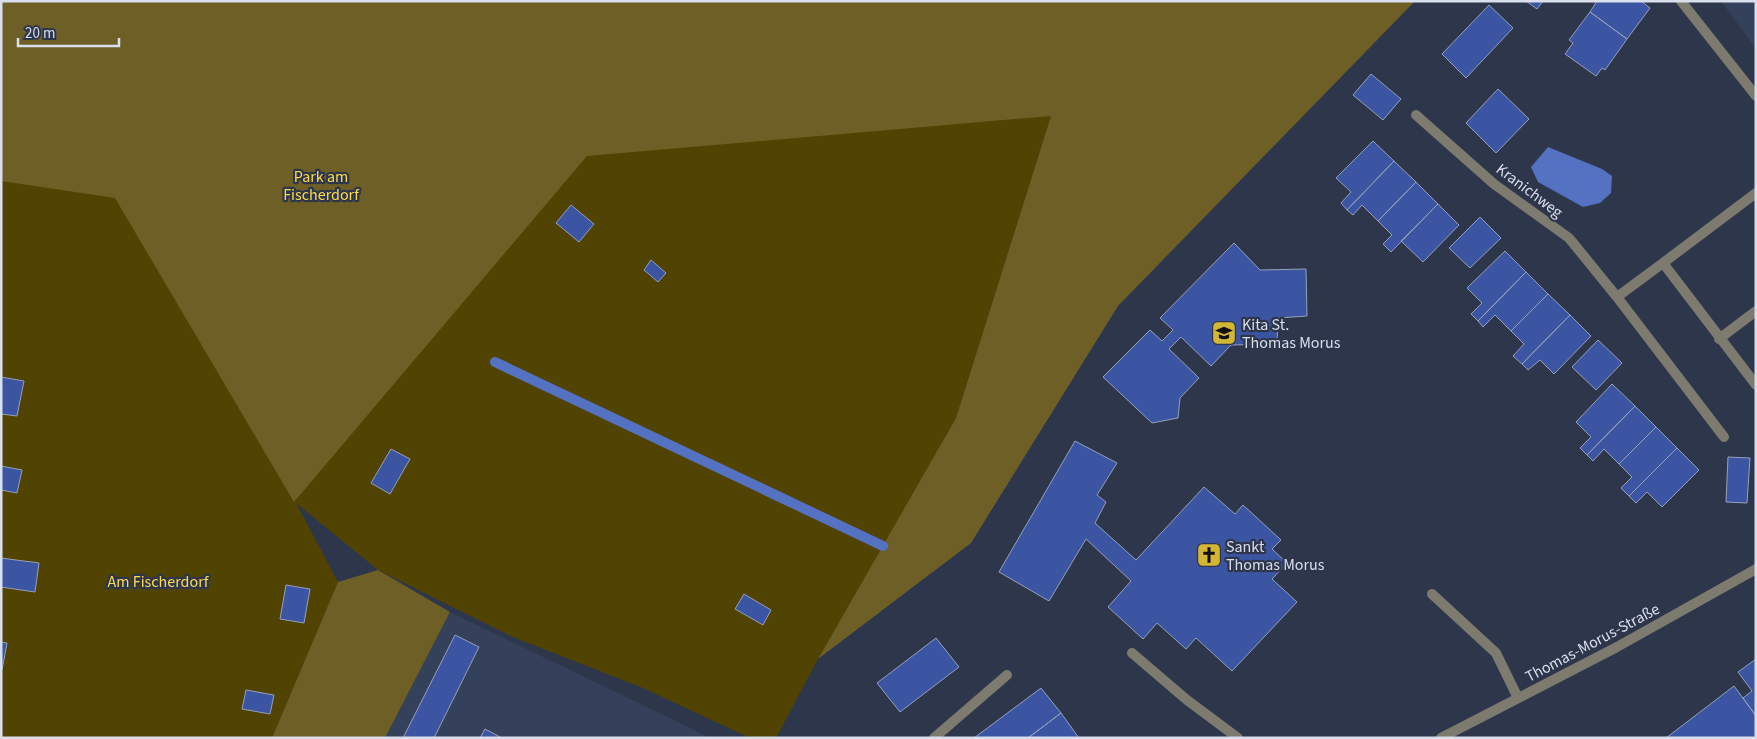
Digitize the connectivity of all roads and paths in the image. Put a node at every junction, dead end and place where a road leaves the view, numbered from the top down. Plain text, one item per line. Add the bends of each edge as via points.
1 (1681, 1) edge
2 (1756, 96) edge
3 (1416, 115) dead end
4 (1756, 193) edge
5 (1663, 263) junction
6 (1617, 297) junction
7 (1756, 312) edge
8 (1719, 339) junction
9 (1756, 385) edge
10 (1724, 437) dead end
11 (1756, 569) edge
12 (1432, 594) dead end
13 (1132, 653) dead end
14 (1007, 675) dead end
15 (1518, 698) junction
16 (934, 738) edge
17 (1238, 738) edge
18 (1441, 738) edge

1 - 2 street
3 - 6 street, Kranichweg via 1494,184 1569,238
4 - 5 street
5 - 6 street
5 - 8 street
6 - 10 street, Kranichweg
7 - 8 street
8 - 9 street
11 - 15 street, Thomas-Morus-Straße
12 - 15 street via 1496,653
13 - 17 street
14 - 16 street
15 - 18 street, Thomas-Morus-Straße

